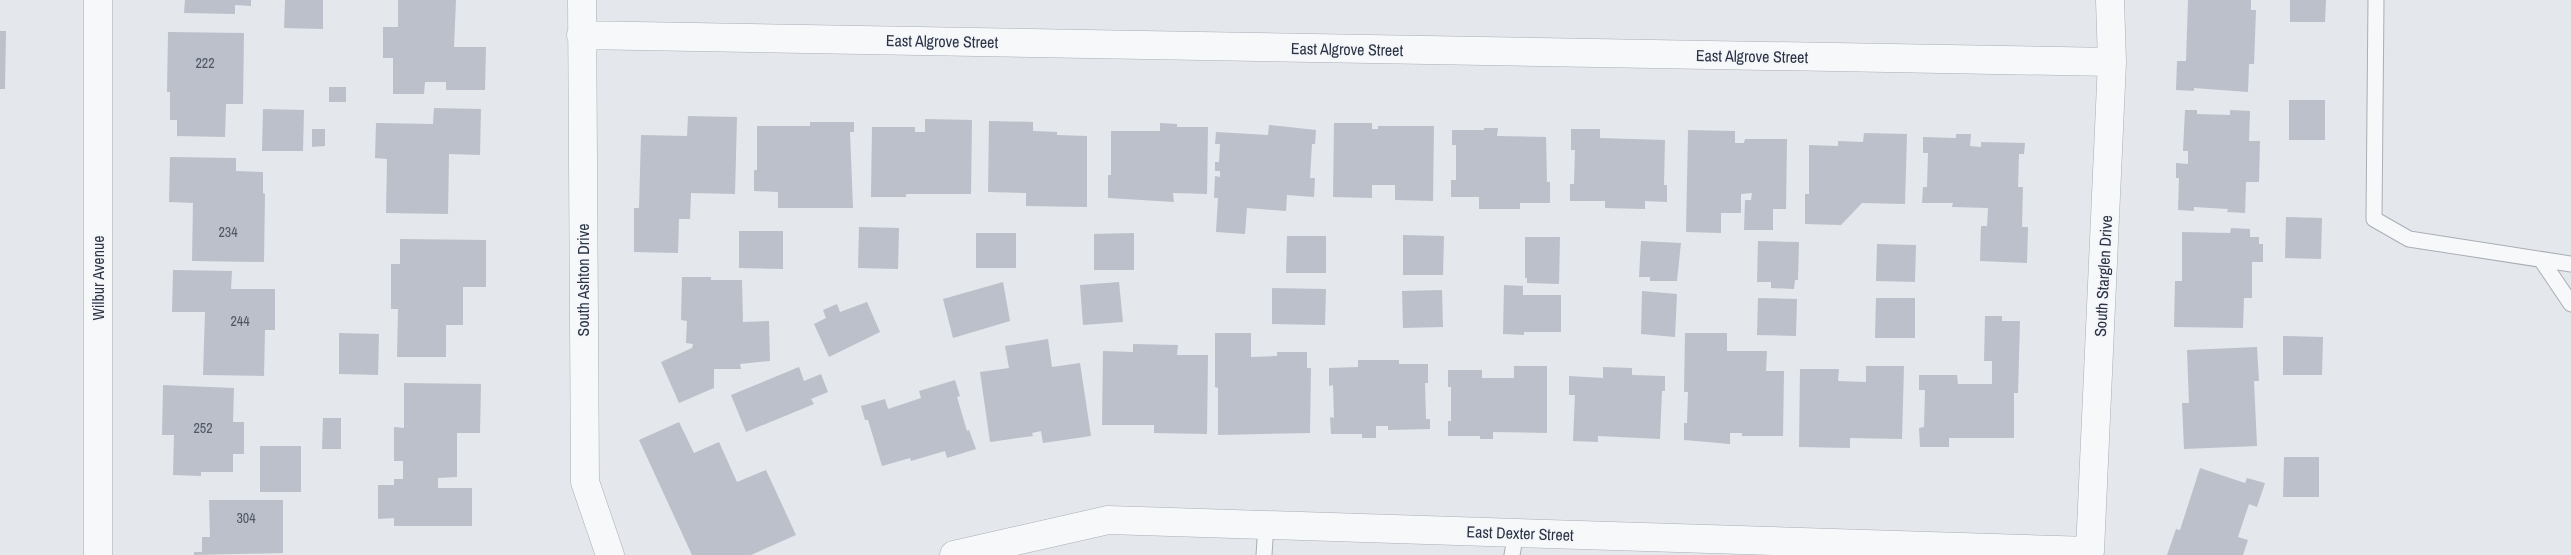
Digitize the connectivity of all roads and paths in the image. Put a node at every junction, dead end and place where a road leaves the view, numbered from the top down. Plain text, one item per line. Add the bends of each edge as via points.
1 (98, 0) edge
2 (582, 0) edge
3 (2110, 0) edge
4 (2376, 0) edge
5 (582, 35) junction
6 (2112, 62) junction
7 (2542, 261) junction
8 (2571, 264) edge
9 (2571, 304) edge
10 (1266, 525) junction
11 (1514, 544) edge
12 (2090, 551) joint
13 (98, 555) edge
14 (610, 555) edge
15 (954, 555) edge
16 (1264, 555) edge

1 - 13 street, Wilbur Avenue
2 - 5 street, South Ashton Drive
3 - 6 street, South Starglen Drive
4 - 7 lane via 2374,219 2409,239
5 - 6 street, East Algrove Street
5 - 14 street, South Ashton Drive via 585,482
6 - 12 street, South Starglen Drive
7 - 8 lane
7 - 9 lane
10 - 11 street, East Dexter Street
10 - 15 street, East Dexter Street via 1108,520
10 - 16 lane
11 - 12 street, East Dexter Street

